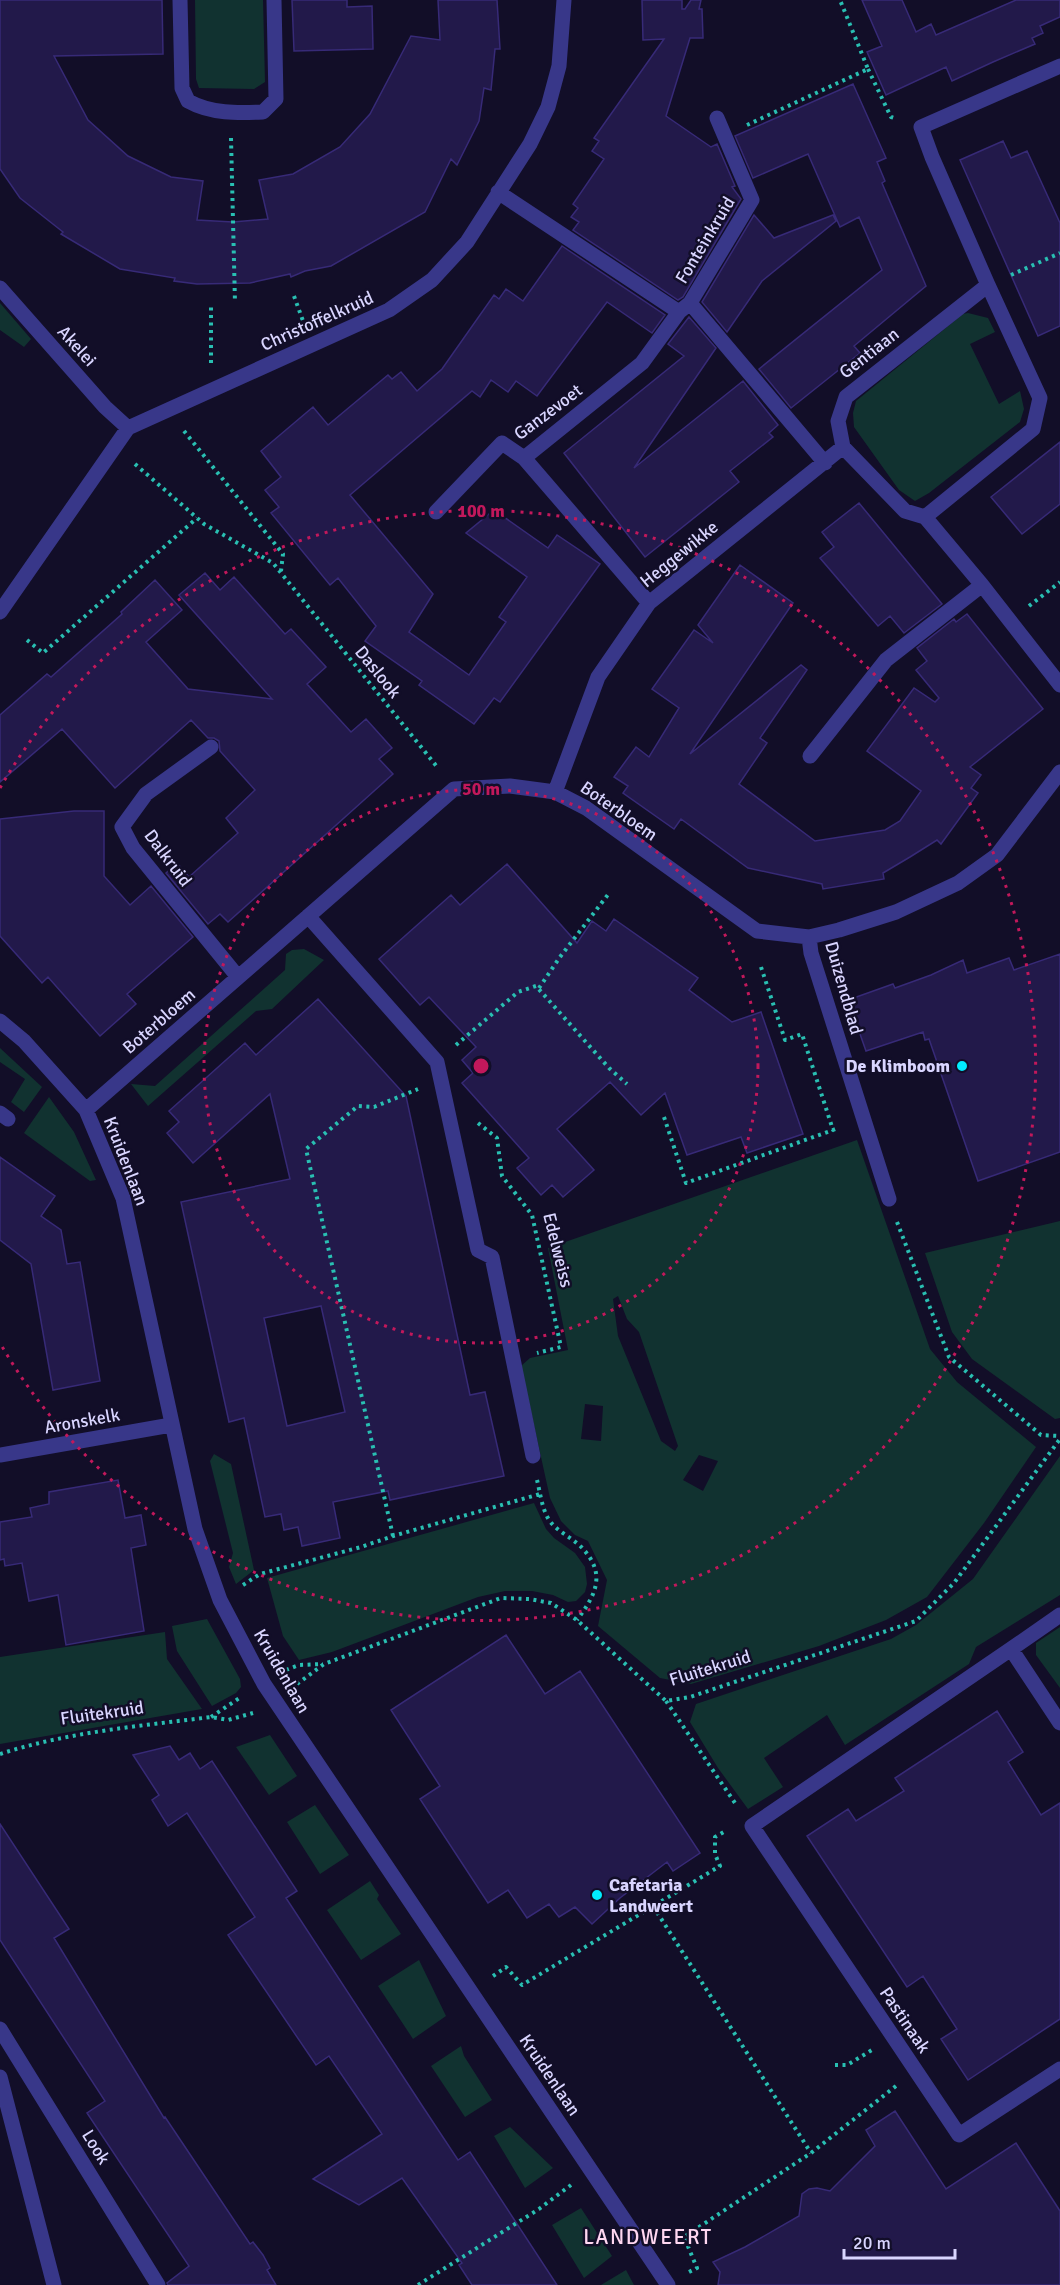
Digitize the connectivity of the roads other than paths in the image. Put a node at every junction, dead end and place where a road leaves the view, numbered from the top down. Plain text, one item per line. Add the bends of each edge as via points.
1 (180, 0) edge
2 (274, 0) edge
3 (564, 0) edge
4 (1060, 66) edge
5 (717, 118) dead end
6 (498, 192) junction
7 (988, 285) junction
8 (0, 288) edge
9 (685, 307) junction
10 (128, 428) junction
11 (843, 447) junction
12 (524, 458) junction
13 (825, 464) junction
14 (436, 512) dead end
15 (925, 516) junction
16 (982, 585) junction
17 (649, 603) junction
18 (0, 612) edge
19 (1060, 685) edge
20 (211, 747) dead end
21 (810, 756) dead end
22 (1060, 772) edge
23 (555, 792) junction
24 (308, 916) junction
25 (808, 937) junction
26 (238, 977) junction
27 (0, 1021) edge
28 (86, 1110) junction
29 (888, 1199) road end
30 (171, 1425) junction
31 (0, 1455) edge
32 (532, 1456) road end
33 (1060, 1615) edge
34 (1011, 1649) junction
35 (1060, 1723) edge
36 (0, 2029) edge
37 (1060, 2069) edge
38 (0, 2077) edge
39 (54, 2285) edge
40 (158, 2285) edge
41 (668, 2285) edge

1 - 2 street via 183,88 188,102 231,113 263,112 276,99
3 - 6 street, Christoffelkruid via 559,66 548,107 530,144
4 - 7 street via 921,127
5 - 9 street, Fonteinkruid via 752,200
6 - 9 street
6 - 10 street, Christoffelkruid via 467,242 432,280 389,310
7 - 11 street, Gentiaan via 846,397 838,421
7 - 15 street via 1040,398 1033,429
8 - 10 street, Akelei
9 - 12 street, Ganzevoet via 642,363
9 - 13 street
10 - 18 street
11 - 13 street, Heggewikke
11 - 15 street via 905,511
12 - 14 street, Ganzevoet via 502,443
12 - 17 street
13 - 17 street, Heggewikke
15 - 16 street
16 - 19 street
16 - 21 street via 886,660
17 - 23 street, Heggewikke via 598,676
20 - 26 street, Dalkruid via 146,794 122,827 133,848
22 - 25 street, Boterbloem via 997,855 958,883 886,916
23 - 24 street, Boterbloem via 510,786 454,789
23 - 25 street, Boterbloem via 586,808 757,931
24 - 26 street, Boterbloem
24 - 32 street via 437,1062 478,1250 492,1257
25 - 29 street, Duizendblad
26 - 28 street, Boterbloem
27 - 28 street, Kruidenlaan via 24,1041
28 - 30 street, Kruidenlaan via 123,1198
30 - 31 street, Aronskelk
30 - 41 street, Kruidenlaan via 195,1529 220,1600 273,1700
33 - 34 street
34 - 35 street
34 - 37 street, Pastinaak via 749,1822 958,2135
36 - 40 street, Look
38 - 39 street

